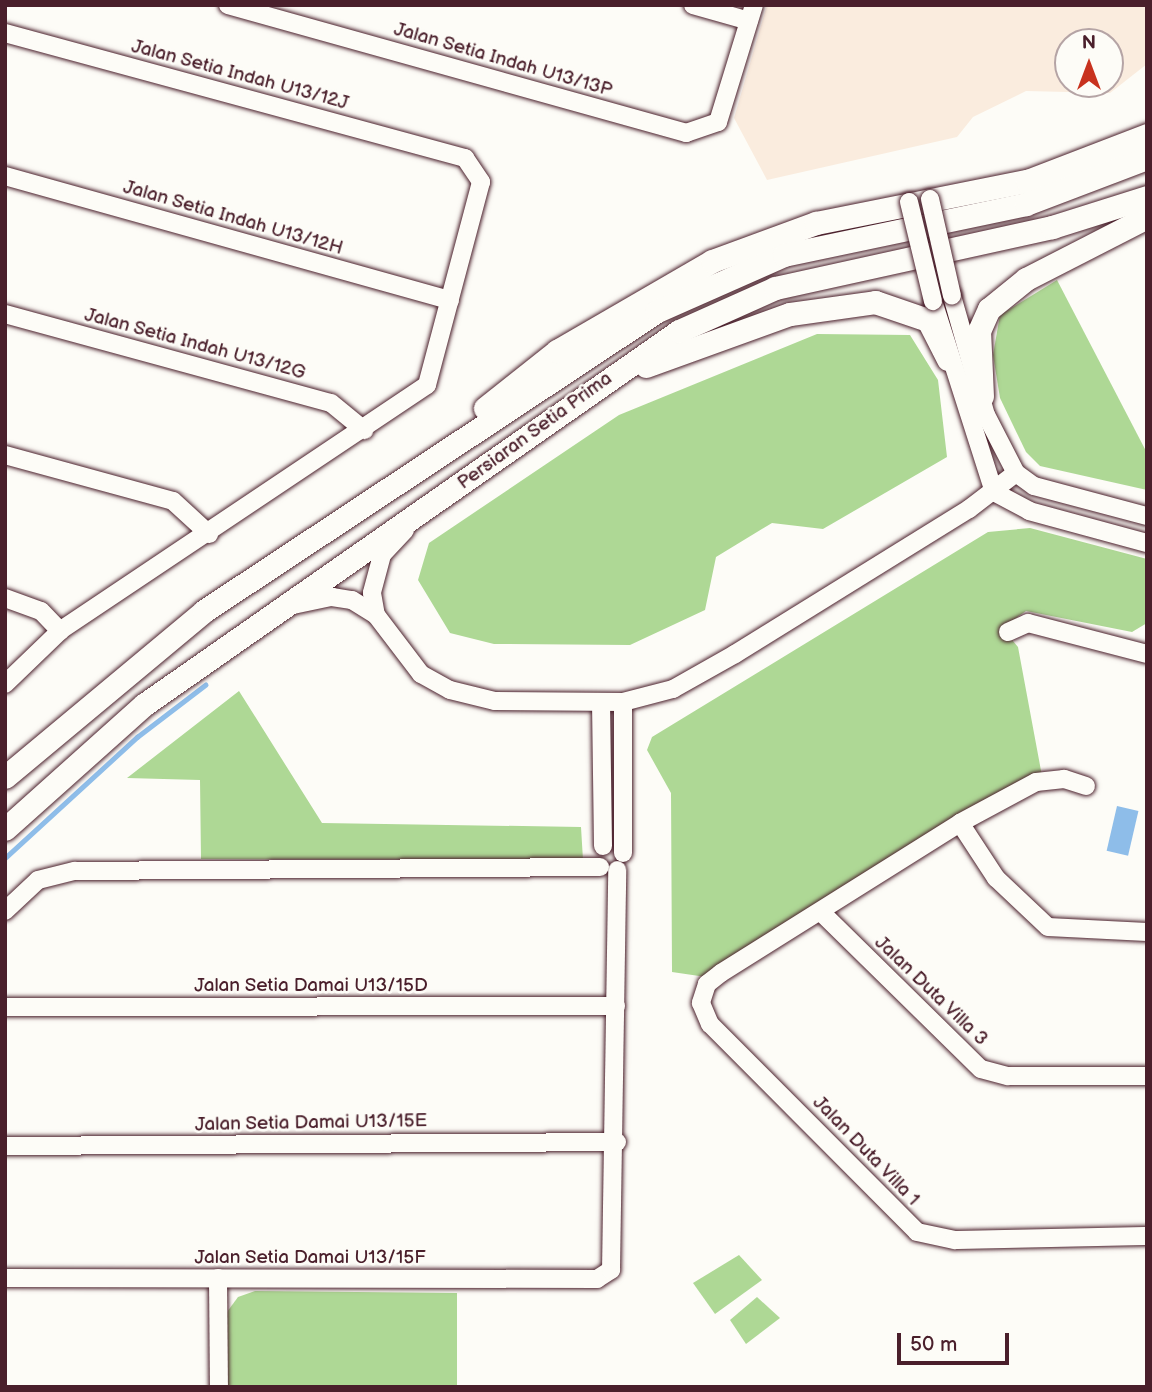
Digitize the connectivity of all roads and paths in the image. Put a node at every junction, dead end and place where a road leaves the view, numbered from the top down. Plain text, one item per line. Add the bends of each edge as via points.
1 (228, 5) edge
2 (693, 5) edge
3 (752, 13) edge
4 (5, 33) edge
5 (1147, 135) edge
6 (1147, 158) edge
7 (5, 176) edge
8 (1147, 197) edge
9 (919, 200) junction
10 (1147, 217) edge
11 (450, 300) junction
12 (5, 314) edge
13 (947, 359) junction
14 (590, 390) junction
15 (982, 397) junction
16 (364, 430) junction
17 (5, 455) edge
18 (1016, 473) junction
19 (377, 491) junction
20 (994, 492) junction
21 (1147, 516) edge
22 (413, 521) junction
23 (209, 534) junction
24 (1147, 543) edge
25 (5, 598) edge
26 (292, 605) junction
27 (376, 615) junction
28 (60, 631) junction
29 (1008, 632) dead end
30 (1147, 654) edge
31 (5, 684) edge
32 (646, 699) junction
33 (570, 702) junction
34 (601, 702) junction
35 (623, 702) junction
36 (623, 734) junction
37 (602, 738) junction
38 (5, 776) edge
39 (1086, 786) dead end
40 (960, 823) junction
41 (5, 829) edge
42 (613, 863) junction
43 (5, 911) edge
44 (823, 914) junction
45 (1147, 932) edge
46 (616, 1006) junction
47 (5, 1007) edge
48 (1147, 1076) edge
49 (617, 1142) junction
50 (5, 1146) edge
51 (1147, 1236) edge
52 (5, 1278) edge
53 (218, 1278) junction
54 (219, 1387) edge

1 - 3 street, Jalan Setia Indah U13/13P via 687,133 718,122
2 - 3 street
4 - 11 street, Jalan Setia Indah U13/12J via 465,158 481,183
5 - 9 street via 1027,181
6 - 19 street, Persiaran Setia Prima via 1026,204 843,239 720,280 657,312
7 - 11 street, Jalan Setia Indah U13/12H
8 - 14 street, Persiaran Setia Prima via 1052,227 775,288 680,331
9 - 13 street, bridge via 933,301
9 - 15 street, bridge
9 - 19 street via 816,223 668,282 557,351
10 - 15 street via 1026,279 989,309 979,331
11 - 16 street via 427,385
12 - 16 street, Jalan Setia Indah U13/12G via 331,403
13 - 14 street via 928,320 907,309 875,302 831,305 698,343
13 - 20 street
14 - 22 street, Persiaran Setia Prima
15 - 18 street
16 - 23 street
17 - 23 street via 173,501
18 - 20 street
18 - 21 street via 1034,486
19 - 38 street, Persiaran Setia Prima via 204,611
20 - 24 street via 1028,511
20 - 32 street via 735,654
22 - 26 street, Persiaran Setia Prima
22 - 27 street via 373,574
23 - 28 street
25 - 28 street via 41,611
26 - 27 street via 332,597 352,600
26 - 41 street, Persiaran Setia Prima via 145,704
27 - 33 street via 421,674 450,690 495,701
28 - 31 street
29 - 30 street via 1028,624
32 - 35 street
32 - 36 street
33 - 34 street
33 - 37 street
34 - 35 street
34 - 37 street
35 - 36 street
36 - 42 street
37 - 42 street via 603,846
39 - 40 street via 1064,779 1035,782
40 - 44 street
40 - 45 street via 996,878 1048,927
42 - 43 street via 75,871 38,880
42 - 46 street
44 - 48 street, Jalan Duta Villa 3 via 981,1069 1008,1076
44 - 51 street, Jalan Duta Villa 1 via 707,984 701,1003 710,1024 917,1232 955,1240
46 - 47 street, Jalan Setia Damai U13/15D
46 - 49 street
49 - 50 street, Jalan Setia Damai U13/15E
49 - 53 street, Jalan Setia Damai U13/15F via 611,1270 597,1279
52 - 53 street, Jalan Setia Damai U13/15F
53 - 54 street

